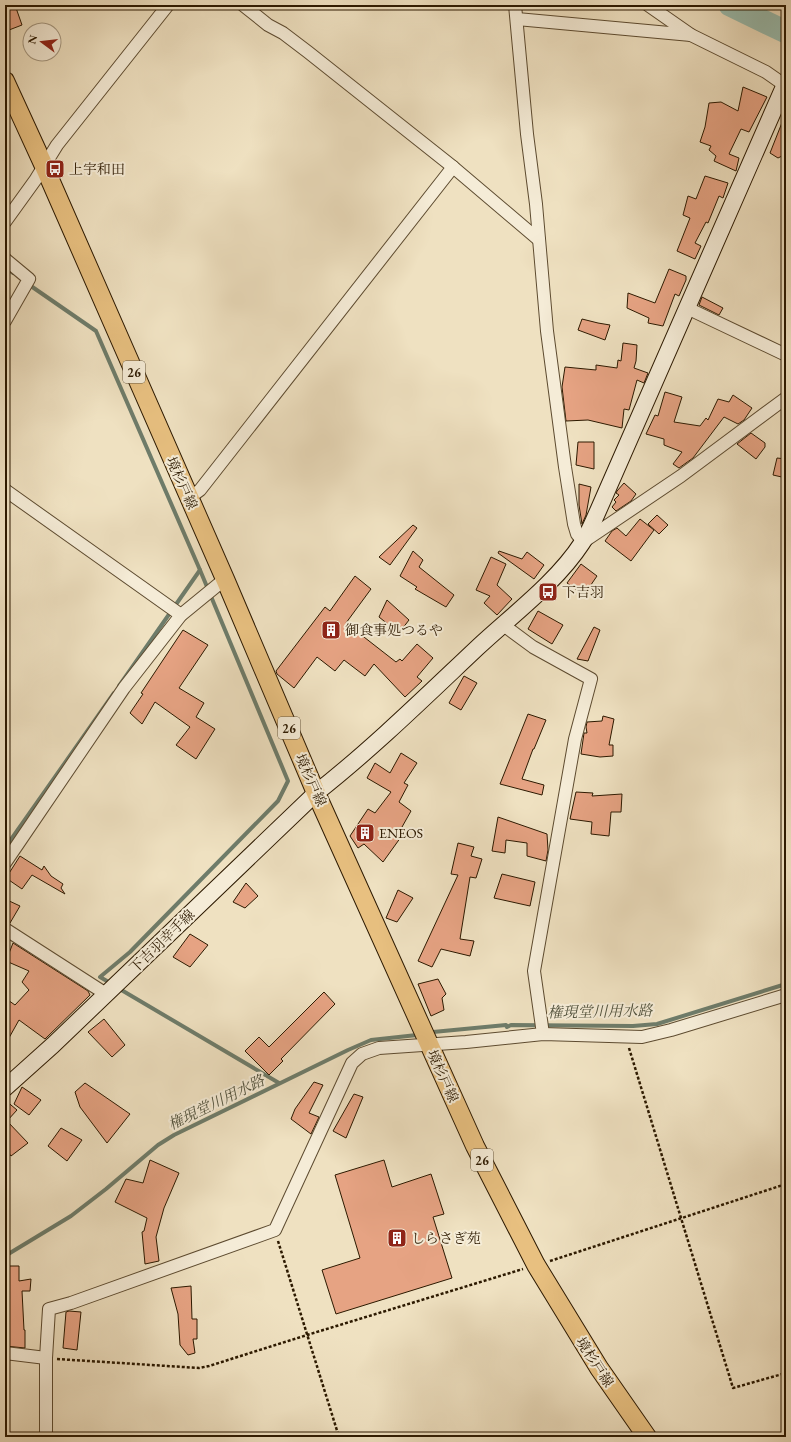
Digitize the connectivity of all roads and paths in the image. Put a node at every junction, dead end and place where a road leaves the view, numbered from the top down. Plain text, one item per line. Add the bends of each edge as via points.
1 (168, 5) edge
2 (243, 5) edge
3 (515, 5) edge
4 (648, 5) edge
5 (517, 19) junction
6 (691, 35) junction
7 (5, 81) edge
8 (786, 84) edge
9 (44, 166) junction
10 (453, 167) junction
11 (5, 222) edge
12 (539, 240) junction
13 (5, 259) edge
14 (688, 308) junction
15 (5, 321) edge
16 (786, 355) edge
17 (786, 398) edge
18 (5, 490) edge
19 (189, 498) junction
20 (583, 542) junction
21 (225, 579) junction
22 (181, 615) junction
23 (502, 624) junction
24 (316, 793) junction
25 (5, 862) edge
26 (5, 929) edge
27 (106, 994) junction
28 (786, 995) edge
29 (543, 1034) junction
30 (625, 1036) junction
31 (429, 1044) junction
32 (5, 1088) edge
33 (786, 1184) edge
34 (681, 1218) junction
35 (275, 1230) junction
36 (536, 1265) junction
37 (307, 1335) junction
38 (5, 1353) edge
39 (46, 1358) junction
40 (786, 1373) edge
41 (46, 1437) edge
42 (339, 1437) edge
43 (647, 1437) edge

1 - 9 street via 57,145
2 - 10 street via 308,52
3 - 5 street
4 - 6 street
5 - 6 street
5 - 12 street
6 - 8 street
7 - 9 main road, 境杉戸線 / 26
8 - 14 street, 下吉羽幸手線
9 - 11 street
9 - 19 main road, 境杉戸線 / 26
10 - 12 street
10 - 19 street via 200,490
12 - 20 street via 547,332 565,467 574,524
13 - 15 street via 29,279
14 - 16 street
14 - 20 street, 下吉羽幸手線
17 - 20 street via 681,476
18 - 22 street
19 - 21 main road, 境杉戸線 / 26
20 - 23 street, 下吉羽幸手線 via 564,566
21 - 22 street
21 - 24 main road, 境杉戸線 / 26
22 - 25 street via 124,688
23 - 24 street, 下吉羽幸手線 via 353,763
23 - 29 street via 533,647 592,679 575,740 534,971
24 - 27 street, 下吉羽幸手線
24 - 31 main road, 境杉戸線 / 26
26 - 27 street
27 - 32 street, 下吉羽幸手線
28 - 30 street via 671,1030 642,1037
29 - 30 street
29 - 31 street
30 - 34 path
31 - 35 street via 379,1048 362,1054 352,1063
31 - 36 main road, 境杉戸線 / 26 via 475,1146
33 - 34 path
34 - 36 path
34 - 40 path via 733,1388
35 - 37 path
35 - 39 street via 49,1309
36 - 37 path
36 - 43 main road, 境杉戸線 / 26 via 599,1368
37 - 39 path via 199,1368
37 - 42 path
38 - 39 street
39 - 41 street

